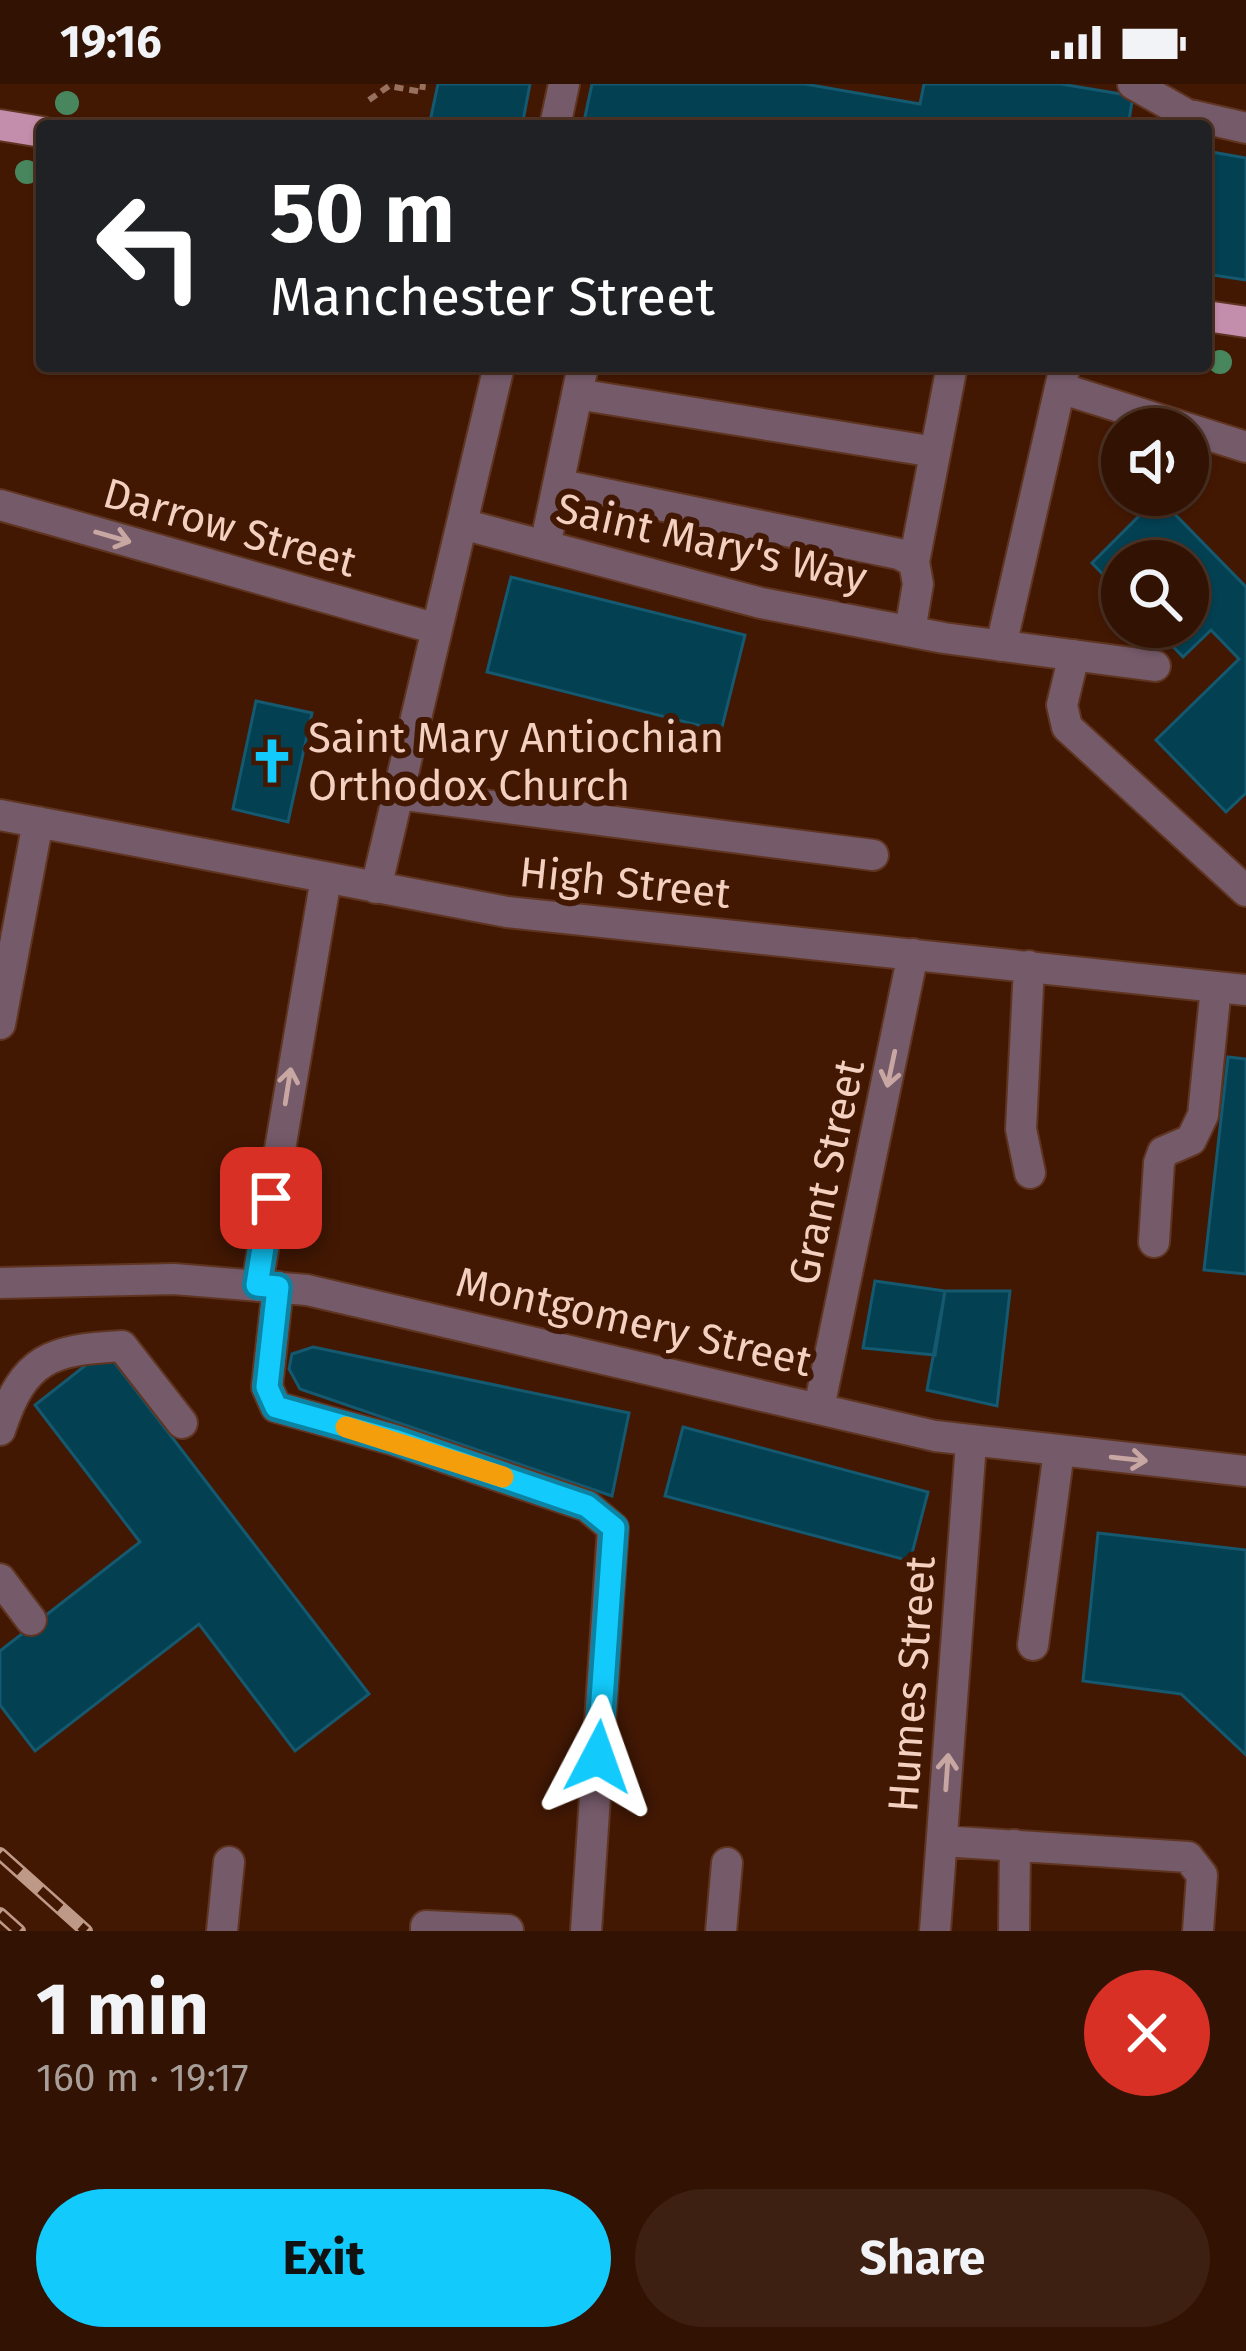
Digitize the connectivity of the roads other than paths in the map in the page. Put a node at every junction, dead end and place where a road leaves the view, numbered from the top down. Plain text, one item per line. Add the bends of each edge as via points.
1 (565, 84) edge
2 (1132, 84) edge
3 (556, 120) edge
4 (1212, 120) edge
5 (1212, 120) edge
6 (0, 125) edge
7 (1246, 128) edge
8 (36, 131) edge
9 (1212, 317) edge
10 (1246, 322) edge
11 (498, 372) edge
12 (951, 372) edge
13 (1062, 377) edge
14 (580, 380) edge
15 (1246, 447) edge
16 (935, 452) junction
17 (561, 485) junction
18 (0, 506) edge
19 (462, 524) junction
20 (545, 546) junction
21 (914, 562) junction
22 (436, 628) junction
23 (910, 631) junction
24 (1000, 646) junction
25 (1074, 656) junction
26 (1155, 666) dead end
27 (398, 794) junction
28 (0, 815) edge
29 (38, 822) junction
30 (873, 855) dead end
31 (326, 878) junction
32 (376, 887) junction
33 (1246, 891) edge
34 (913, 954) junction
35 (1028, 967) junction
36 (1231, 988) edge
37 (0, 1024) edge
38 (1030, 1173) dead end
39 (1154, 1242) dead end
40 (0, 1283) edge
41 (268, 1286) junction
42 (819, 1408) junction
43 (182, 1424) dead end
44 (0, 1430) edge
45 (971, 1443) junction
46 (1058, 1451) junction
47 (1246, 1471) edge
48 (0, 1579) edge
49 (31, 1620) dead end
50 (1033, 1645) dead end
51 (942, 1841) junction
52 (1015, 1846) junction
53 (229, 1862) dead end
54 (727, 1864) dead end
55 (222, 1931) edge
56 (426, 1931) edge
57 (508, 1931) edge
58 (523, 1931) edge
59 (586, 1931) edge
60 (721, 1931) edge
61 (935, 1931) edge
62 (1014, 1931) edge
63 (1198, 1931) edge

1 - 3 street
2 - 5 street
4 - 7 street
6 - 8 main road
9 - 10 main road
11 - 19 street
12 - 16 street
13 - 15 street
13 - 24 street
14 - 16 street
14 - 17 street
16 - 21 street
17 - 20 street
17 - 21 street
18 -> 22 street, Darrow Street
19 - 20 street, Saint Mary's Way
19 - 22 street
20 - 23 street, Saint Mary's Way
21 - 23 street
22 - 27 street
23 - 24 street, Saint Mary's Way
24 - 25 street, Saint Mary's Way
25 - 26 street, Saint Mary's Way
25 - 33 street via 1062,705 1067,727
27 - 30 street
27 - 32 street
28 - 29 street, High Street
29 - 31 street, High Street
29 - 37 street
31 - 32 street, High Street
41 -> 31 street
32 - 34 street, High Street via 550,917
34 - 35 street, High Street
34 -> 42 street, Grant Street
35 - 36 street, High Street
35 - 38 street via 1021,1129
36 - 39 street via 1203,1115 1191,1140 1163,1152 1159,1163
40 - 41 street, Montgomery Street
41 - 42 street, Montgomery Street via 400,1309
41 - 59 street via 267,1387 276,1407 587,1506 614,1528
42 - 45 street, Montgomery Street
43 - 44 street via 122,1346 60,1350 38,1365
45 - 46 street, Montgomery Street
51 -> 45 street, Humes Street
46 -> 47 street, Montgomery Street
46 - 50 street
48 - 49 street
51 - 52 street
51 - 61 street, Humes Street
52 - 62 street
52 - 63 street via 1188,1857 1202,1875
53 - 55 street
54 - 60 street
56 - 57 street
57 - 58 street

